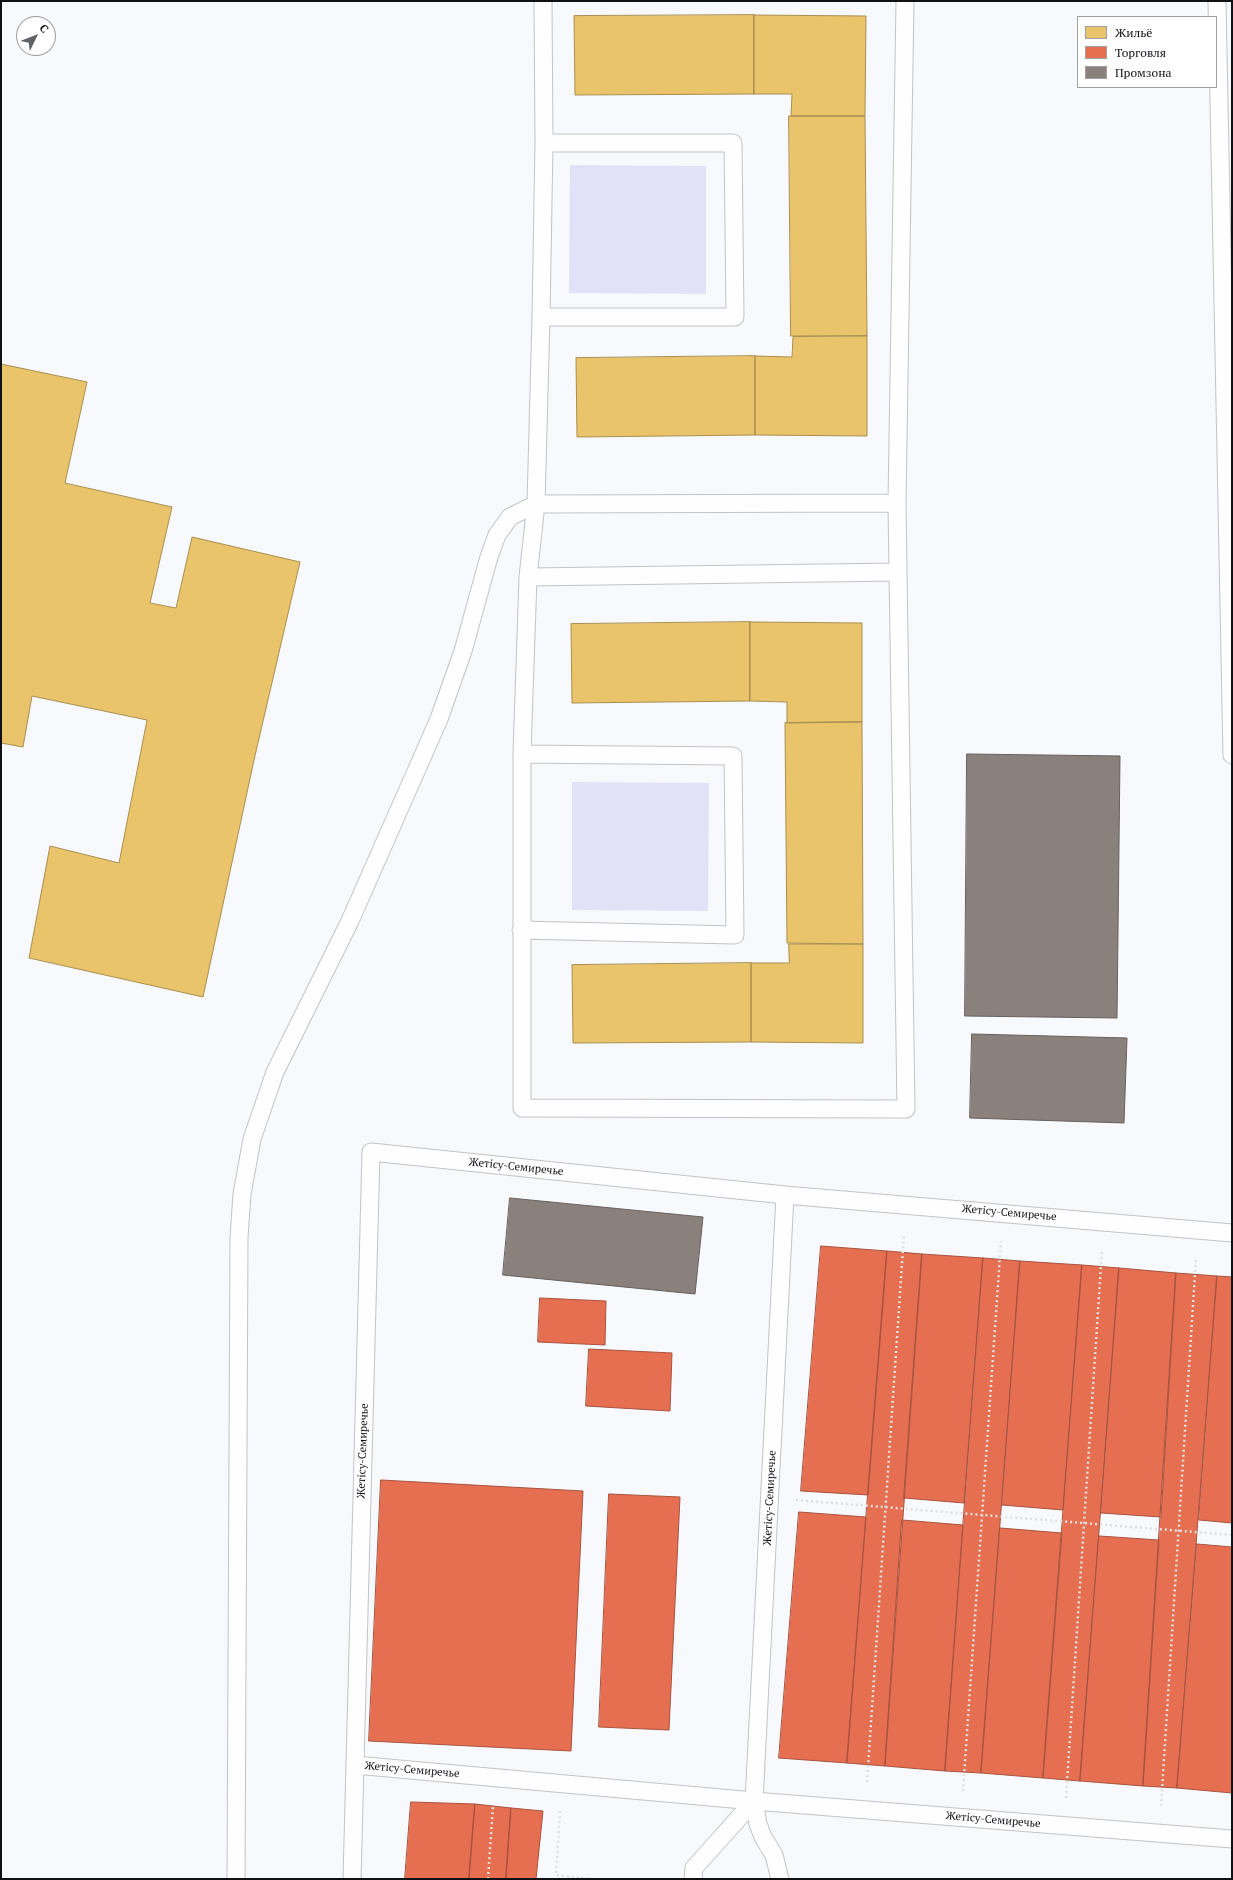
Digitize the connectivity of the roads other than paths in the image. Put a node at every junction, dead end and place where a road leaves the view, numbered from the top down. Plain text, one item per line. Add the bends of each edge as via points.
1 (543, 1) edge
2 (905, 1) edge
3 (1217, 1) edge
4 (544, 143) junction
5 (541, 317) junction
6 (897, 503) junction
7 (536, 504) junction
8 (897, 572) junction
9 (528, 577) junction
10 (522, 754) junction
11 (1232, 755) edge
12 (521, 930) junction
13 (785, 1194) junction
14 (1232, 1233) edge
15 (354, 1765) junction
16 (754, 1801) junction
17 (1232, 1839) edge
18 (236, 1879) edge
19 (352, 1879) edge
20 (693, 1879) edge
21 (780, 1879) edge

1 - 4 lane
2 - 6 lane
3 - 11 lane
4 - 5 lane
4 - 5 lane via 733,143 734,317
5 - 7 lane
6 - 7 lane
6 - 8 lane
7 - 9 lane
7 - 18 lane via 510,517 497,535 439,718 350,921 275,1072 252,1139 242,1194 239,1237
8 - 9 lane
8 - 12 lane via 906,1109 522,1108
9 - 10 lane
10 - 12 lane
10 - 12 lane via 733,756 735,935
13 - 14 lane, Жетісу-Семиречье
13 - 15 lane, Жетісу-Семиречье via 371,1152
13 - 16 lane, Жетісу-Семиречье
15 - 16 lane, Жетісу-Семиречье
15 - 19 lane
16 - 17 lane, Жетісу-Семиречье
16 - 20 lane via 694,1868
16 - 21 lane via 758,1824 774,1855

